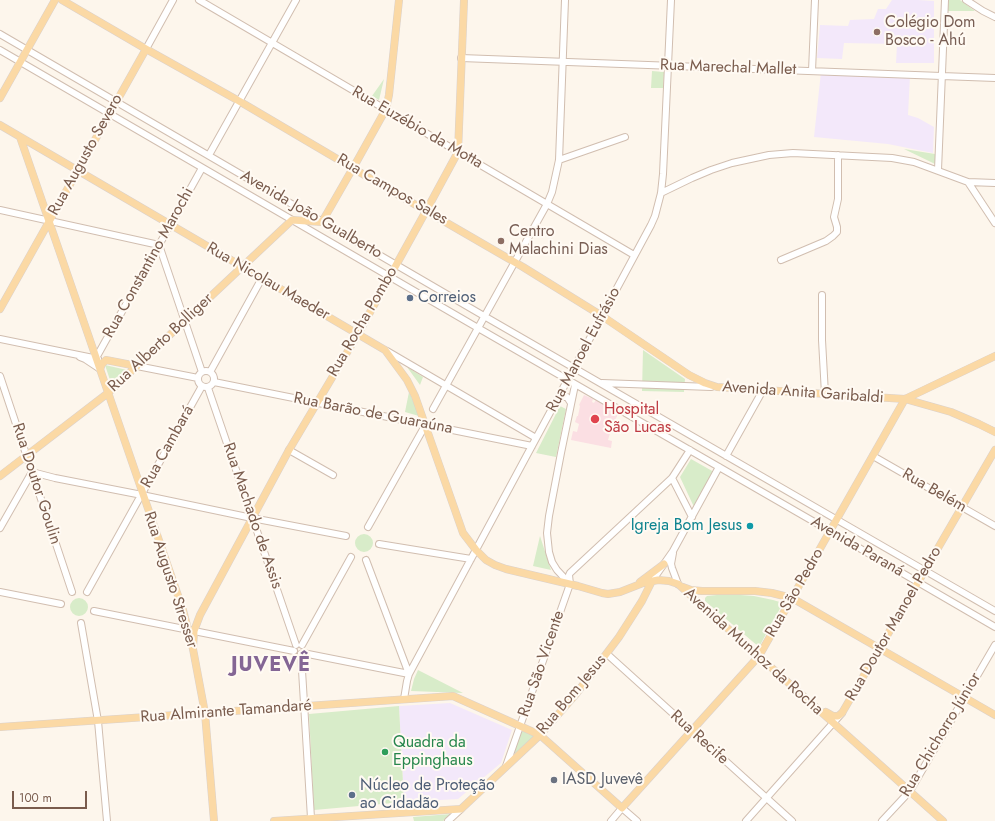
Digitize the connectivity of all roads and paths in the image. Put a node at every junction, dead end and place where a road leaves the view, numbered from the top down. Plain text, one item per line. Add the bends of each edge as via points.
1 (55, 0) edge
2 (62, 0) edge
3 (173, 0) edge
4 (199, 0) edge
5 (296, 0) edge
6 (399, 0) edge
7 (464, 0) edge
8 (565, 0) edge
9 (671, 0) edge
10 (815, 0) edge
11 (945, 0) edge
12 (966, 0) edge
13 (995, 17) edge
14 (0, 34) edge
15 (272, 43) junction
16 (146, 49) junction
17 (0, 50) edge
18 (27, 50) junction
19 (462, 58) junction
20 (563, 61) junction
21 (20, 62) junction
22 (668, 65) junction
23 (812, 71) junction
24 (942, 76) junction
25 (995, 78) edge
26 (0, 98) edge
27 (239, 101) junction
28 (116, 102) junction
29 (386, 109) junction
30 (109, 114) junction
31 (0, 125) edge
32 (20, 137) junction
33 (625, 138) dead end
34 (458, 152) junction
35 (209, 155) junction
36 (838, 155) junction
37 (559, 160) junction
38 (202, 168) junction
39 (354, 168) junction
40 (78, 170) junction
41 (938, 170) junction
42 (968, 182) junction
43 (995, 183) edge
44 (661, 193) junction
45 (547, 204) junction
46 (0, 210) edge
47 (426, 211) junction
48 (292, 220) junction
49 (49, 221) junction
50 (322, 222) junction
51 (995, 223) edge
52 (170, 224) junction
53 (316, 234) junction
54 (159, 245) junction
55 (634, 255) junction
56 (781, 260) dead end
57 (514, 262) junction
58 (242, 267) junction
59 (393, 271) junction
60 (262, 278) junction
61 (822, 295) dead end
62 (0, 309) edge
63 (484, 316) junction
64 (602, 316) junction
65 (185, 321) junction
66 (478, 328) junction
67 (358, 334) junction
68 (0, 339) edge
69 (385, 350) junction
70 (65, 352) junction
71 (995, 356) edge
72 (96, 358) junction
73 (106, 360) junction
74 (128, 364) junction
75 (136, 366) junction
76 (574, 368) junction
77 (100, 369) junction
78 (202, 372) junction
79 (210, 372) junction
80 (0, 376) edge
81 (126, 376) junction
82 (198, 378) junction
83 (567, 380) junction
84 (214, 382) junction
85 (601, 383) junction
86 (446, 385) junction
87 (575, 385) junction
88 (205, 387) junction
89 (717, 387) junction
90 (763, 390) junction
91 (108, 393) junction
92 (825, 394) junction
93 (558, 397) junction
94 (905, 399) junction
95 (317, 403) junction
96 (571, 403) junction
97 (433, 409) dead end
98 (426, 424) junction
99 (523, 430) junction
100 (995, 432) edge
101 (536, 438) junction
102 (518, 443) junction
103 (532, 446) junction
104 (289, 450) junction
105 (690, 450) junction
106 (995, 450) edge
107 (26, 456) junction
108 (726, 456) junction
109 (873, 456) junction
110 (719, 467) junction
111 (32, 472) junction
112 (333, 475) dead end
113 (0, 476) edge
114 (672, 478) junction
115 (142, 495) junction
116 (962, 507) junction
117 (692, 517) junction
118 (252, 518) junction
119 (837, 519) junction
120 (995, 526) edge
121 (368, 527) dead end
122 (0, 528) edge
123 (830, 531) junction
124 (346, 536) dead end
125 (379, 544) dead end
126 (476, 550) junction
127 (673, 551) junction
128 (351, 557) dead end
129 (471, 559) junction
130 (366, 560) dead end
131 (664, 564) junction
132 (925, 570) junction
133 (652, 581) junction
134 (918, 582) junction
135 (570, 584) junction
136 (678, 584) junction
137 (635, 586) junction
138 (0, 592) edge
139 (72, 592) dead end
140 (87, 592) dead end
141 (792, 598) junction
142 (61, 604) dead end
143 (182, 610) junction
144 (94, 611) dead end
145 (995, 611) edge
146 (200, 615) junction
147 (80, 623) dead end
148 (995, 627) edge
149 (191, 630) junction
150 (297, 647) junction
151 (880, 648) junction
152 (193, 649) joint
153 (994, 649) edge
154 (302, 654) junction
155 (606, 654) junction
156 (759, 656) junction
157 (410, 674) junction
158 (964, 697) junction
159 (404, 699) junction
160 (807, 700) junction
161 (304, 706) junction
162 (205, 713) junction
163 (842, 713) junction
164 (995, 715) edge
165 (98, 720) junction
166 (834, 723) junction
167 (521, 726) junction
168 (0, 727) edge
169 (692, 731) junction
170 (540, 735) junction
171 (506, 766) junction
172 (910, 791) junction
173 (766, 798) junction
174 (622, 808) junction
175 (461, 809) junction
176 (310, 820) edge
177 (107, 821) edge
178 (214, 821) edge
179 (274, 821) edge
180 (448, 821) edge
181 (611, 821) edge
182 (637, 821) edge
183 (746, 821) edge
184 (792, 821) edge
185 (882, 821) edge
186 (943, 821) edge

1 - 18 main road
2 - 16 main road, Rua Campos Sales
3 - 16 street, Rua Augusto Severo
4 - 15 street, Rua Euzébio da Motta
5 - 15 street
6 - 29 main road
7 - 19 main road, Rua Rocha Pombo
8 - 20 street
9 - 22 street, Rua Manoel Eufrásio
10 - 23 street
11 - 24 street
12 - 13 street
14 - 18 street, Avenida João Gualberto
15 - 27 street
15 - 29 street, Rua Euzébio da Motta
16 - 27 main road, Rua Campos Sales
16 - 28 main road, Rua Augusto Severo
17 - 21 street, Avenida João Gualberto
18 - 21 main road
18 - 28 street, Avenida João Gualberto
19 - 20 street, Rua Marechal Mallet
19 - 34 main road, Rua Rocha Pombo
20 - 22 street, Rua Marechal Mallet
20 - 37 street
21 - 26 main road
21 - 30 street, Avenida João Gualberto
22 - 23 street, Rua Marechal Mallet
22 - 44 street, Rua Manoel Eufrásio
23 - 24 street, Rua Marechal Mallet
24 - 25 street, Rua Marechal Mallet
24 - 41 street
27 - 35 street
27 - 39 main road, Rua Campos Sales
28 - 30 main road, Rua Augusto Severo
28 - 35 street, Avenida João Gualberto
29 - 34 street, Rua Euzébio da Motta
29 - 39 main road
30 - 38 street, Avenida João Gualberto
30 - 40 main road, Rua Augusto Severo
31 - 32 main road, Rua Nicolau Maeder
32 - 40 main road, Rua Nicolau Maeder
32 - 49 main road, Rua Augusto Stresser
33 - 37 street
34 - 45 street, Rua Euzébio da Motta
34 - 47 main road, Rua Rocha Pombo
35 - 50 street, Avenida João Gualberto
36 - 41 street via 892,158
36 - 44 street via 781,153 753,158 711,170
36 - 56 street via 838,199 834,217 837,232 826,241
37 - 45 street
38 - 48 street, Avenida João Gualberto
38 - 52 street, Rua Constantino Marochi
39 - 47 main road, Rua Campos Sales
39 - 50 main road
40 - 49 main road, Rua Augusto Severo
40 - 52 main road, Rua Nicolau Maeder
41 - 42 street
42 - 43 street
42 - 51 street
44 - 55 street, Rua Manoel Eufrásio via 651,225
45 - 55 street, Rua Euzébio da Motta
45 - 57 street
46 - 49 street
47 - 57 main road, Rua Campos Sales
47 - 59 main road, Rua Rocha Pombo
48 - 50 main road
48 - 53 street, Avenida João Gualberto
48 - 58 main road, Rua Alberto Bolliger
49 - 54 street
49 - 62 main road, Rua Augusto Severo
49 - 72 main road, Rua Augusto Stresser
50 - 53 street
50 - 59 street, Avenida João Gualberto
52 - 54 street, Rua Constantino Marochi
52 - 58 main road, Rua Nicolau Maeder
53 - 59 street, Avenida João Gualberto
54 - 65 street
54 - 72 street, Rua Constantino Marochi
55 - 64 street, Rua Manoel Eufrásio
57 - 63 street
57 - 64 main road, Rua Campos Sales
58 - 60 main road, Rua Nicolau Maeder
58 - 65 main road, Rua Alberto Bolliger
59 - 63 street, Avenida João Gualberto
59 - 66 street, Avenida João Gualberto
59 - 67 main road, Rua Rocha Pombo
60 - 67 main road, Rua Nicolau Maeder
60 - 79 street
61 - 92 street
63 - 66 street
63 - 76 street, Avenida João Gualberto
64 - 76 street, Rua Manoel Eufrásio
64 - 89 main road, Rua Campos Sales via 689,375
65 - 75 main road, Rua Alberto Bolliger
65 - 78 street
66 - 83 street, Avenida João Gualberto
66 - 86 street
67 - 69 main road, Rua Nicolau Maeder
67 - 95 main road, Rua Rocha Pombo
68 - 70 street
69 - 86 street, Rua Nicolau Maeder
69 - 98 main road, Avenida Munhoz da Rocha via 407,380
70 - 72 street
70 - 77 street via 85,359
71 - 94 main road, Avenida Anita Garibaldi
72 - 73 street
72 - 77 main road, Rua Augusto Stresser
73 - 74 main road
73 - 77 main road
74 - 75 main road
74 - 81 main road
75 - 81 main road, Rua Alberto Bolliger
75 - 82 street
76 - 83 street, Rua Manoel Eufrásio
76 - 85 street, Avenida João Gualberto
77 - 91 main road, Rua Augusto Stresser
78 - 79 street
78 - 82 street
79 - 84 street via 214,375
80 - 107 street, Rua Doutor Goulin
81 - 91 main road, Rua Alberto Bolliger
82 - 88 street via 199,383
83 - 87 street, Avenida João Gualberto
83 - 93 street, Rua Manoel Eufrásio
84 - 88 street via 212,386
84 - 95 street, Rua Barão de Guaraúna
85 - 89 street, Avenida Anita Garibaldi
85 - 108 street, Avenida João Gualberto
86 - 97 street
86 - 99 street, Rua Nicolau Maeder
87 - 96 street
87 - 105 street, Avenida João Gualberto
88 - 115 street, Rua Cambará
88 - 118 street, Rua Machado de Assis
89 - 90 main road, Avenida Anita Garibaldi
90 - 92 main road, Avenida Anita Garibaldi
90 - 108 street
91 - 107 main road, Rua Alberto Bolliger
91 - 115 main road, Rua Augusto Stresser
92 - 94 main road, Avenida Anita Garibaldi
93 - 96 street via 567,397
93 - 101 street, Rua Manoel Eufrásio
94 - 100 main road via 951,412
94 - 109 main road, Rua São Pedro
95 - 98 street, Rua Barão de Guaraúna
95 - 104 main road, Rua Rocha Pombo
96 - 135 street via 547,533 552,562
98 - 102 street, Rua Barão de Guaraúna
98 - 121 street
98 - 126 main road, Avenida Munhoz da Rocha via 460,527
99 - 101 street, Rua Nicolau Maeder
99 - 102 street via 523,439
101 - 103 street, Rua Manoel Eufrásio
102 - 103 street, Rua Barão de Guaraúna
103 - 126 street, Rua Manoel Eufrásio
104 - 112 street
104 - 118 main road, Rua Rocha Pombo
105 - 110 street, Avenida João Gualberto
105 - 114 street, Rua São Vicente
106 - 116 main road, Rua Doutor Manoel Pedro
107 - 111 street, Rua Doutor Goulin
107 - 113 main road, Rua Alberto Bolliger
108 - 119 street, Avenida Paraná
109 - 116 street, Rua Belém
109 - 119 main road, Rua São Pedro
110 - 117 street, Rua Bom Jesus
110 - 123 street, Avenida Paraná
111 - 115 street
111 - 122 street
111 - 139 street, Rua Doutor Goulin
114 - 117 street
114 - 135 street, Rua São Vicente via 570,573
115 - 118 street
115 - 140 street, Rua Cambará
115 - 143 main road, Rua Augusto Stresser
116 - 120 street, Rua Belém
116 - 132 main road, Rua Doutor Manoel Pedro
117 - 127 street, Rua Bom Jesus
118 - 124 street
118 - 146 main road, Rua Rocha Pombo
118 - 150 street, Rua Machado de Assis
119 - 123 main road, Rua São Pedro
119 - 132 street, Avenida Paraná
123 - 134 street, Avenida Paraná
123 - 141 main road, Rua São Pedro
125 - 129 street
126 - 129 street, Rua Manoel Eufrásio
126 - 135 main road, Avenida Munhoz da Rocha via 486,560 500,567
127 - 131 street, Rua Bom Jesus
127 - 136 street, Rua Bom Jesus via 672,568
128 - 150 street
129 - 157 street, Rua Manoel Eufrásio
130 - 157 street
131 - 133 street, Rua Bom Jesus
131 - 137 main road
132 - 134 main road, Rua Doutor Manoel Pedro
132 - 145 street, Avenida Paraná
133 - 136 main road, Avenida Munhoz da Rocha via 663,580
133 - 137 main road, Avenida Munhoz da Rocha
133 - 155 main road, Rua Bom Jesus via 642,601
134 - 148 street, Avenida Paraná
134 - 151 main road, Rua Doutor Manoel Pedro
135 - 137 main road, Avenida Munhoz da Rocha via 608,594
135 - 167 street, Rua São Vicente
136 - 141 main road via 697,591 755,590
136 - 156 main road, Avenida Munhoz da Rocha
138 - 142 street
141 - 151 main road
141 - 156 main road, Rua São Pedro
143 - 146 main road via 191,617
143 - 149 main road, Rua Augusto Stresser
144 - 149 street
146 - 149 main road, Rua Rocha Pombo
147 - 165 street
149 - 150 street
149 - 152 main road, Rua Rocha Pombo
150 - 154 street via 297,654
150 - 154 street, Rua Machado de Assis via 304,650
151 - 158 main road
151 - 163 main road, Rua Doutor Manoel Pedro
152 - 162 main road, Rua Augusto Stresser
153 - 158 street, Rua Chichorro Júnior
154 - 157 street
154 - 161 street
155 - 169 street, Rua Recife
155 - 170 main road, Rua Bom Jesus via 576,694
156 - 160 main road, Avenida Munhoz da Rocha
156 - 169 main road, Rua São Pedro
157 - 159 street, Rua Manoel Eufrásio
158 - 164 main road
158 - 172 street, Rua Chichorro Júnior
159 - 161 main road, Rua Almirante Tamandaré
159 - 167 main road, Rua Almirante Tamandaré via 453,696
160 - 163 main road via 833,716
160 - 166 main road, Avenida Munhoz da Rocha
161 - 162 main road, Rua Almirante Tamandaré
161 - 176 street
162 - 165 main road, Rua Almirante Tamandaré
162 - 178 main road, Rua Augusto Stresser
163 - 166 street, Rua Doutor Manoel Pedro
165 - 168 main road, Rua Almirante Tamandaré
165 - 177 street
166 - 172 main road, Avenida Munhoz da Rocha
166 - 173 street, Rua Doutor Manoel Pedro
167 - 170 main road
167 - 171 street, Rua São Vicente
169 - 173 street, Rua Recife
169 - 174 main road, Rua São Pedro
170 - 171 main road, Rua Bom Jesus
170 - 174 main road
171 - 175 main road, Rua Bom Jesus
172 - 185 street, Rua Chichorro Júnior
172 - 186 main road, Avenida Munhoz da Rocha
173 - 183 street, Rua Doutor Manoel Pedro
173 - 184 street, Rua Recife
174 - 181 street, Rua São Pedro
174 - 182 street
175 - 176 main road
175 - 180 street, Rua Bom Jesus
176 - 179 main road

